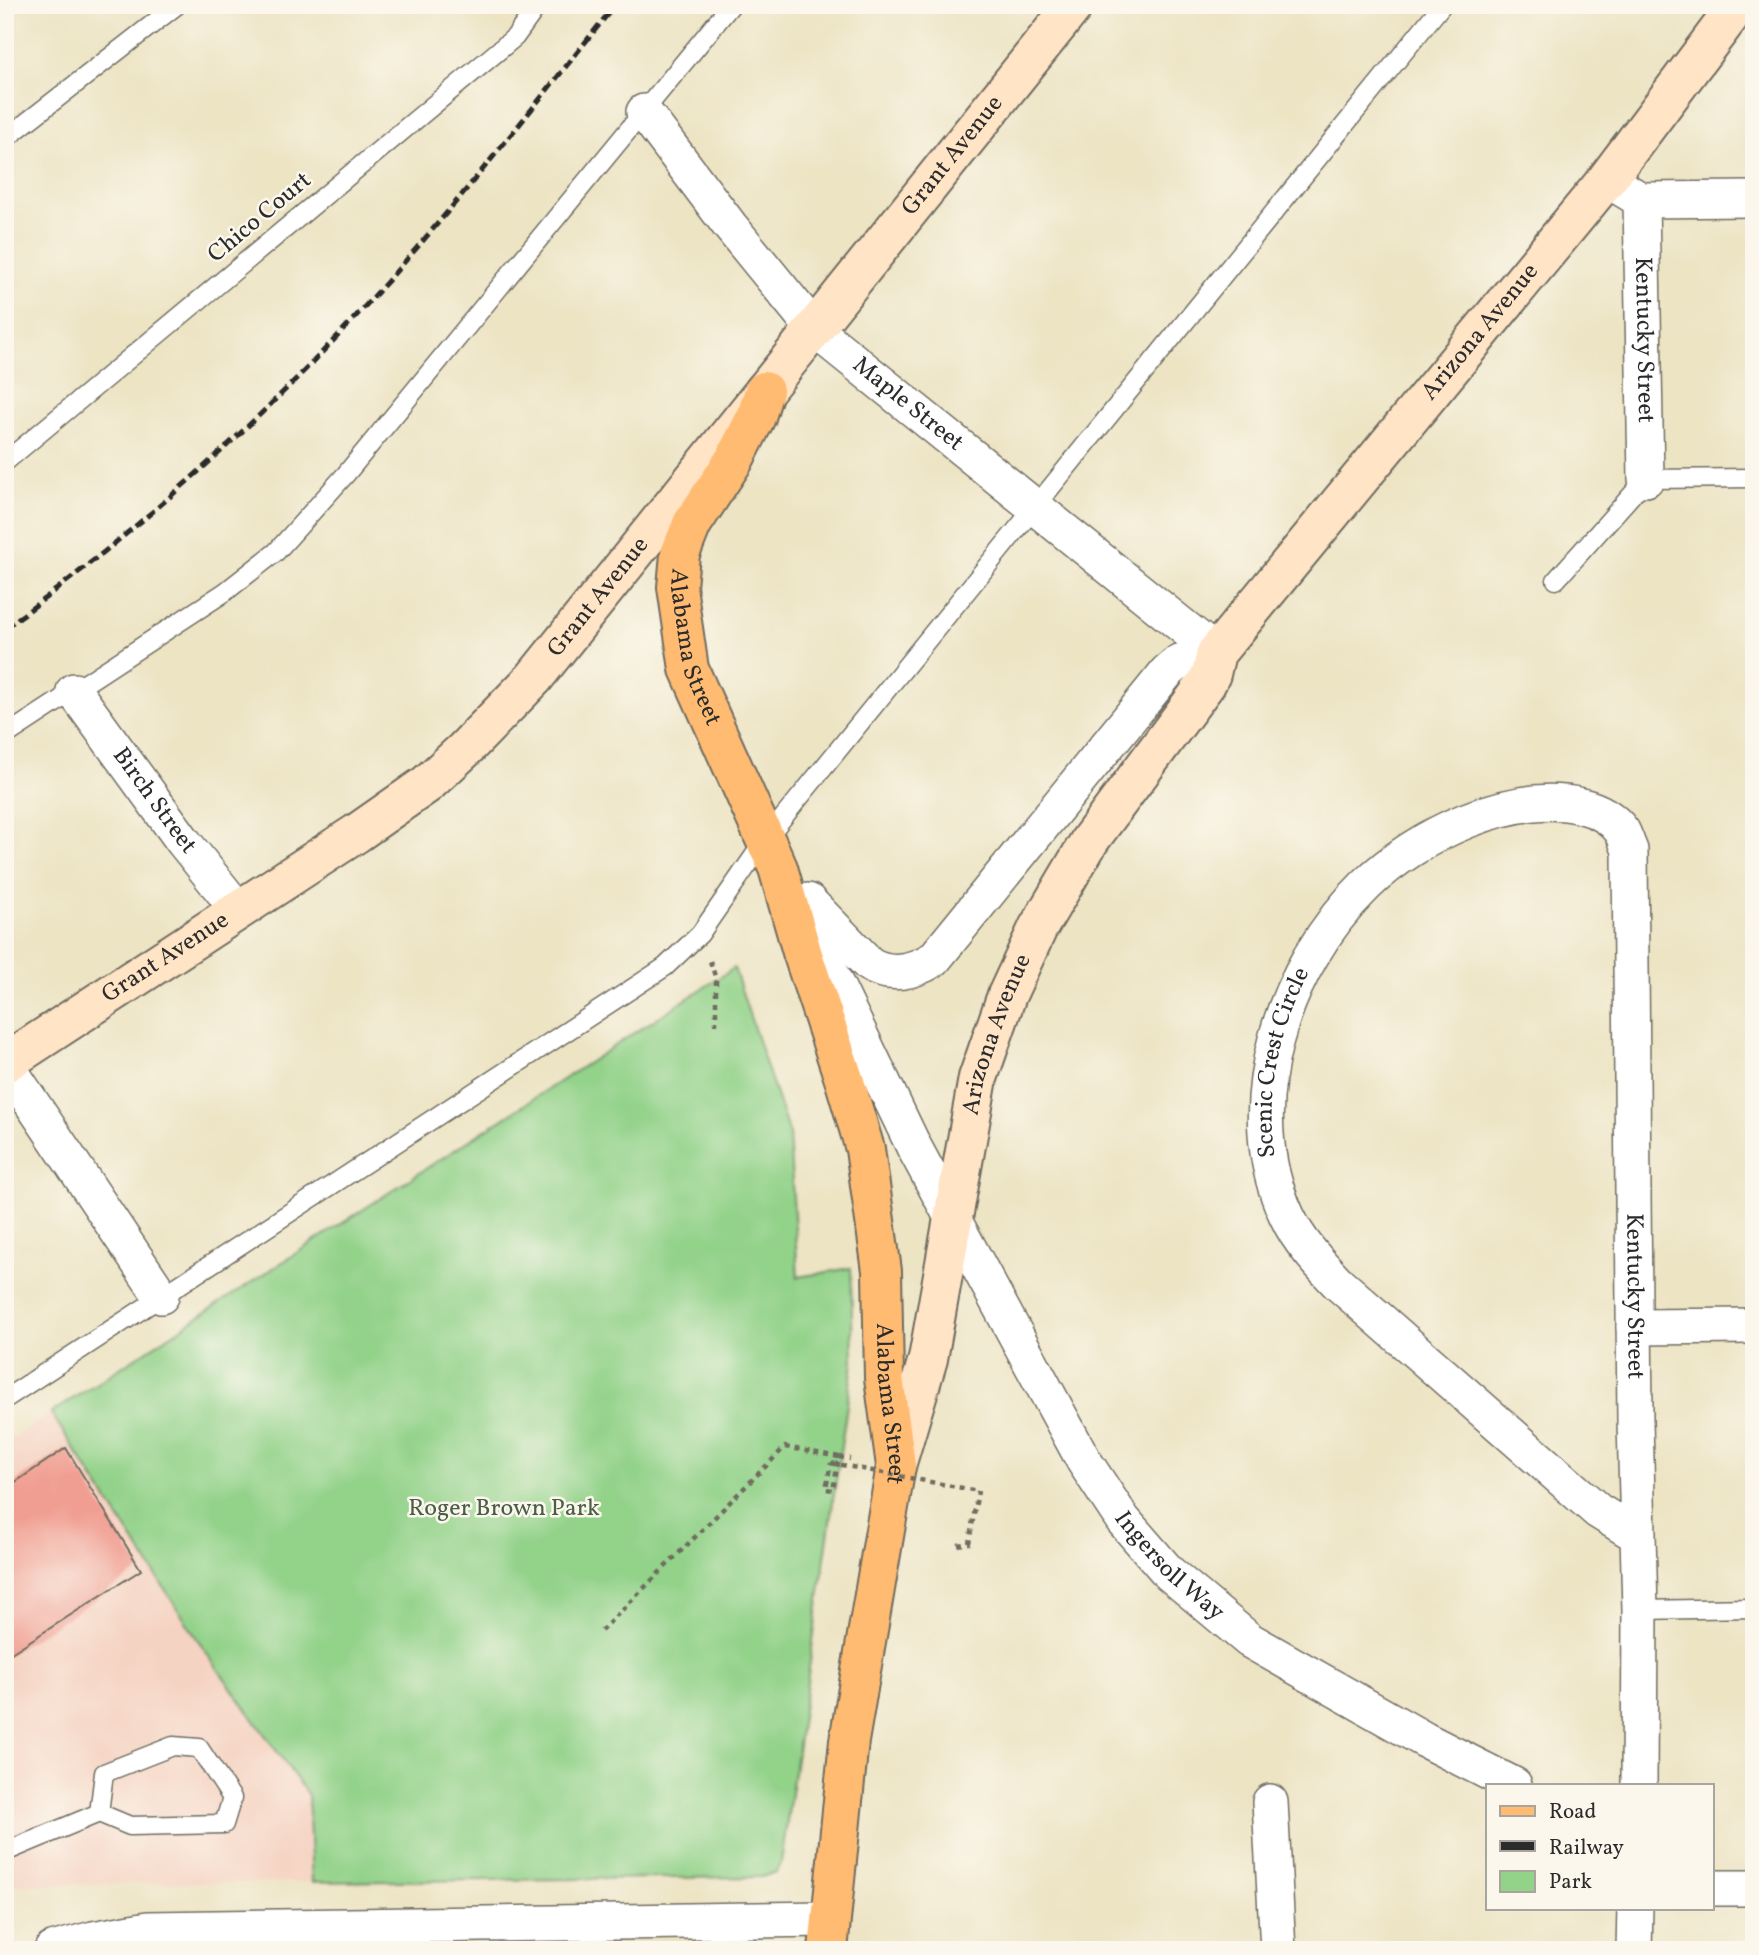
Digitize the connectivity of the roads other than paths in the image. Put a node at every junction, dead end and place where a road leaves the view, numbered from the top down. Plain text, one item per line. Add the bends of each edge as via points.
1 (177, 5) edge
2 (538, 5) edge
3 (731, 5) edge
4 (1074, 5) edge
5 (1442, 5) edge
6 (1731, 7) edge
7 (644, 111) junction
8 (5, 139) edge
9 (1606, 179) junction
10 (1754, 199) edge
11 (1641, 201) junction
12 (814, 329) junction
13 (764, 391) junction
14 (5, 462) edge
15 (1754, 478) edge
16 (1646, 479) junction
17 (1036, 506) junction
18 (1556, 580) dead end
19 (1216, 653) junction
20 (74, 691) junction
21 (5, 736) edge
22 (1607, 816) joint
23 (771, 854) junction
24 (239, 911) junction
25 (5, 1063) edge
26 (952, 1219) junction
27 (161, 1296) junction
28 (1754, 1326) edge
29 (1634, 1327) junction
30 (5, 1399) edge
31 (896, 1466) junction
32 (1637, 1535) junction
33 (1754, 1608) edge
34 (1640, 1610) junction
35 (1512, 1784) edge
36 (1639, 1784) edge
37 (1270, 1802) dead end
38 (99, 1813) junction
39 (5, 1852) edge
40 (1714, 1888) edge
41 (1754, 1888) edge
42 (1635, 1910) edge
43 (828, 1935) edge
44 (52, 1950) edge
45 (1278, 1950) edge
46 (1634, 1950) edge

1 - 8 lane
2 - 14 lane, Chico Court via 515,37
3 - 7 lane
4 - 12 main road, Grant Avenue
5 - 17 lane
6 - 9 main road, Arizona Avenue
7 - 12 street, Maple Street
7 - 20 lane via 346,474 276,552 225,592
9 - 11 street
9 - 19 main road, Arizona Avenue
10 - 11 street
11 - 16 street, Kentucky Street
12 - 13 main road, Grant Avenue
12 - 17 street, Maple Street
13 - 23 main road, Alabama Street via 734,460 692,524 680,555 677,587 689,669
13 - 24 main road, Grant Avenue via 534,678 464,750 427,783
15 - 16 lane
16 - 18 lane
17 - 19 street, Maple Street
17 - 23 lane
19 - 23 street via 1179,662 1167,672 934,960 918,969 879,970 869,964
19 - 26 main road, Arizona Avenue via 1206,684 1090,840 1033,939 1007,995 978,1078
20 - 21 lane
20 - 24 street, Birch Street
22 - 29 street, Kentucky Street via 1622,831 1630,850
22 - 32 street, Scenic Crest Circle via 1565,802 1515,806 1455,825 1365,885 1321,938 1294,984 1274,1046 1266,1091 1267,1141 1274,1181 1287,1216 1310,1253 1338,1283 1598,1511
23 - 26 street, Alabama Street
23 - 27 lane via 665,967
23 - 31 main road, Alabama Street via 864,1149 882,1272 884,1378
24 - 25 main road, Grant Avenue
25 - 27 street
26 - 31 main road, Arizona Avenue via 928,1359
26 - 35 street, Ingersoll Way via 1084,1461 1123,1520 1168,1573 1249,1640
27 - 30 lane
28 - 29 street
29 - 32 street, Kentucky Street
31 - 43 main road, Alabama Street via 849,1741
32 - 34 street, Kentucky Street
33 - 34 lane
34 - 36 street, Kentucky Street
37 - 45 street
38 - 38 lane via 130,1826 224,1824 232,1798 199,1748 173,1745 104,1773
38 - 39 lane
40 - 41 street
42 - 46 street
43 - 44 street via 148,1929

